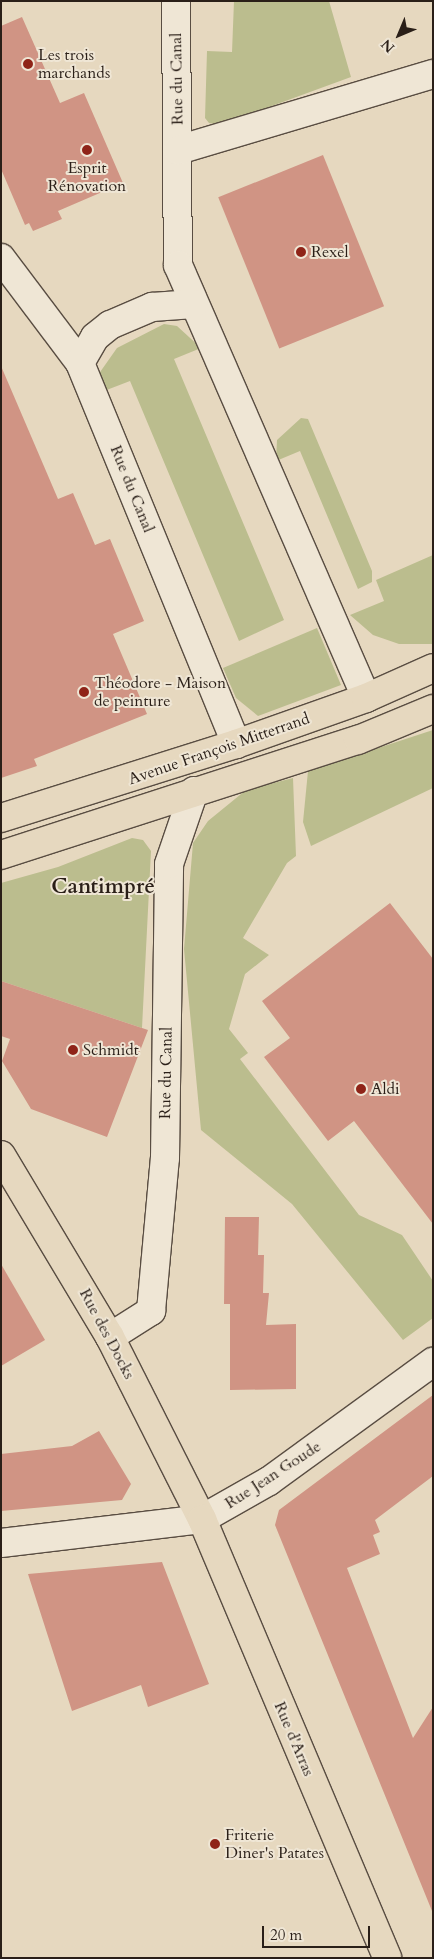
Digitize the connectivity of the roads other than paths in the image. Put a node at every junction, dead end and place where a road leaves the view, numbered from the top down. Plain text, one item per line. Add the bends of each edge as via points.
1 (176, 1) edge
2 (433, 74) edge
3 (178, 150) junction
4 (1, 258) edge
5 (194, 304) junction
6 (80, 363) junction
7 (433, 668) edge
8 (366, 698) junction
9 (433, 709) edge
10 (236, 744) junction
11 (194, 791) junction
12 (1, 818) edge
13 (1, 855) edge
14 (1, 1155) edge
15 (110, 1337) junction
16 (433, 1362) edge
17 (202, 1519) junction
18 (1, 1543) edge
19 (387, 1958) edge

1 - 3 street, Rue du Canal
2 - 3 street
3 - 5 street, Rue du Canal via 178,265
4 - 6 street, Rue du Canal
5 - 6 street via 152,307 110,325 95,337
5 - 8 street, Rue du Canal via 248,421
6 - 10 street, Rue du Canal
7 - 8 main road, Avenue François Mitterrand
8 - 10 main road, Avenue François Mitterrand
9 - 11 main road, Avenue François Mitterrand via 358,740
10 - 12 main road, Avenue François Mitterrand
11 - 13 main road, Avenue François Mitterrand
11 - 15 street, Rue du Canal via 169,864 166,1158 151,1311
14 - 15 main road, Rue des Docks
15 - 17 main road, Rue des Docks
16 - 17 street, Rue Jean Goude via 269,1481
17 - 18 street, Rue Jean Goude
17 - 19 main road, Rue d'Arras

